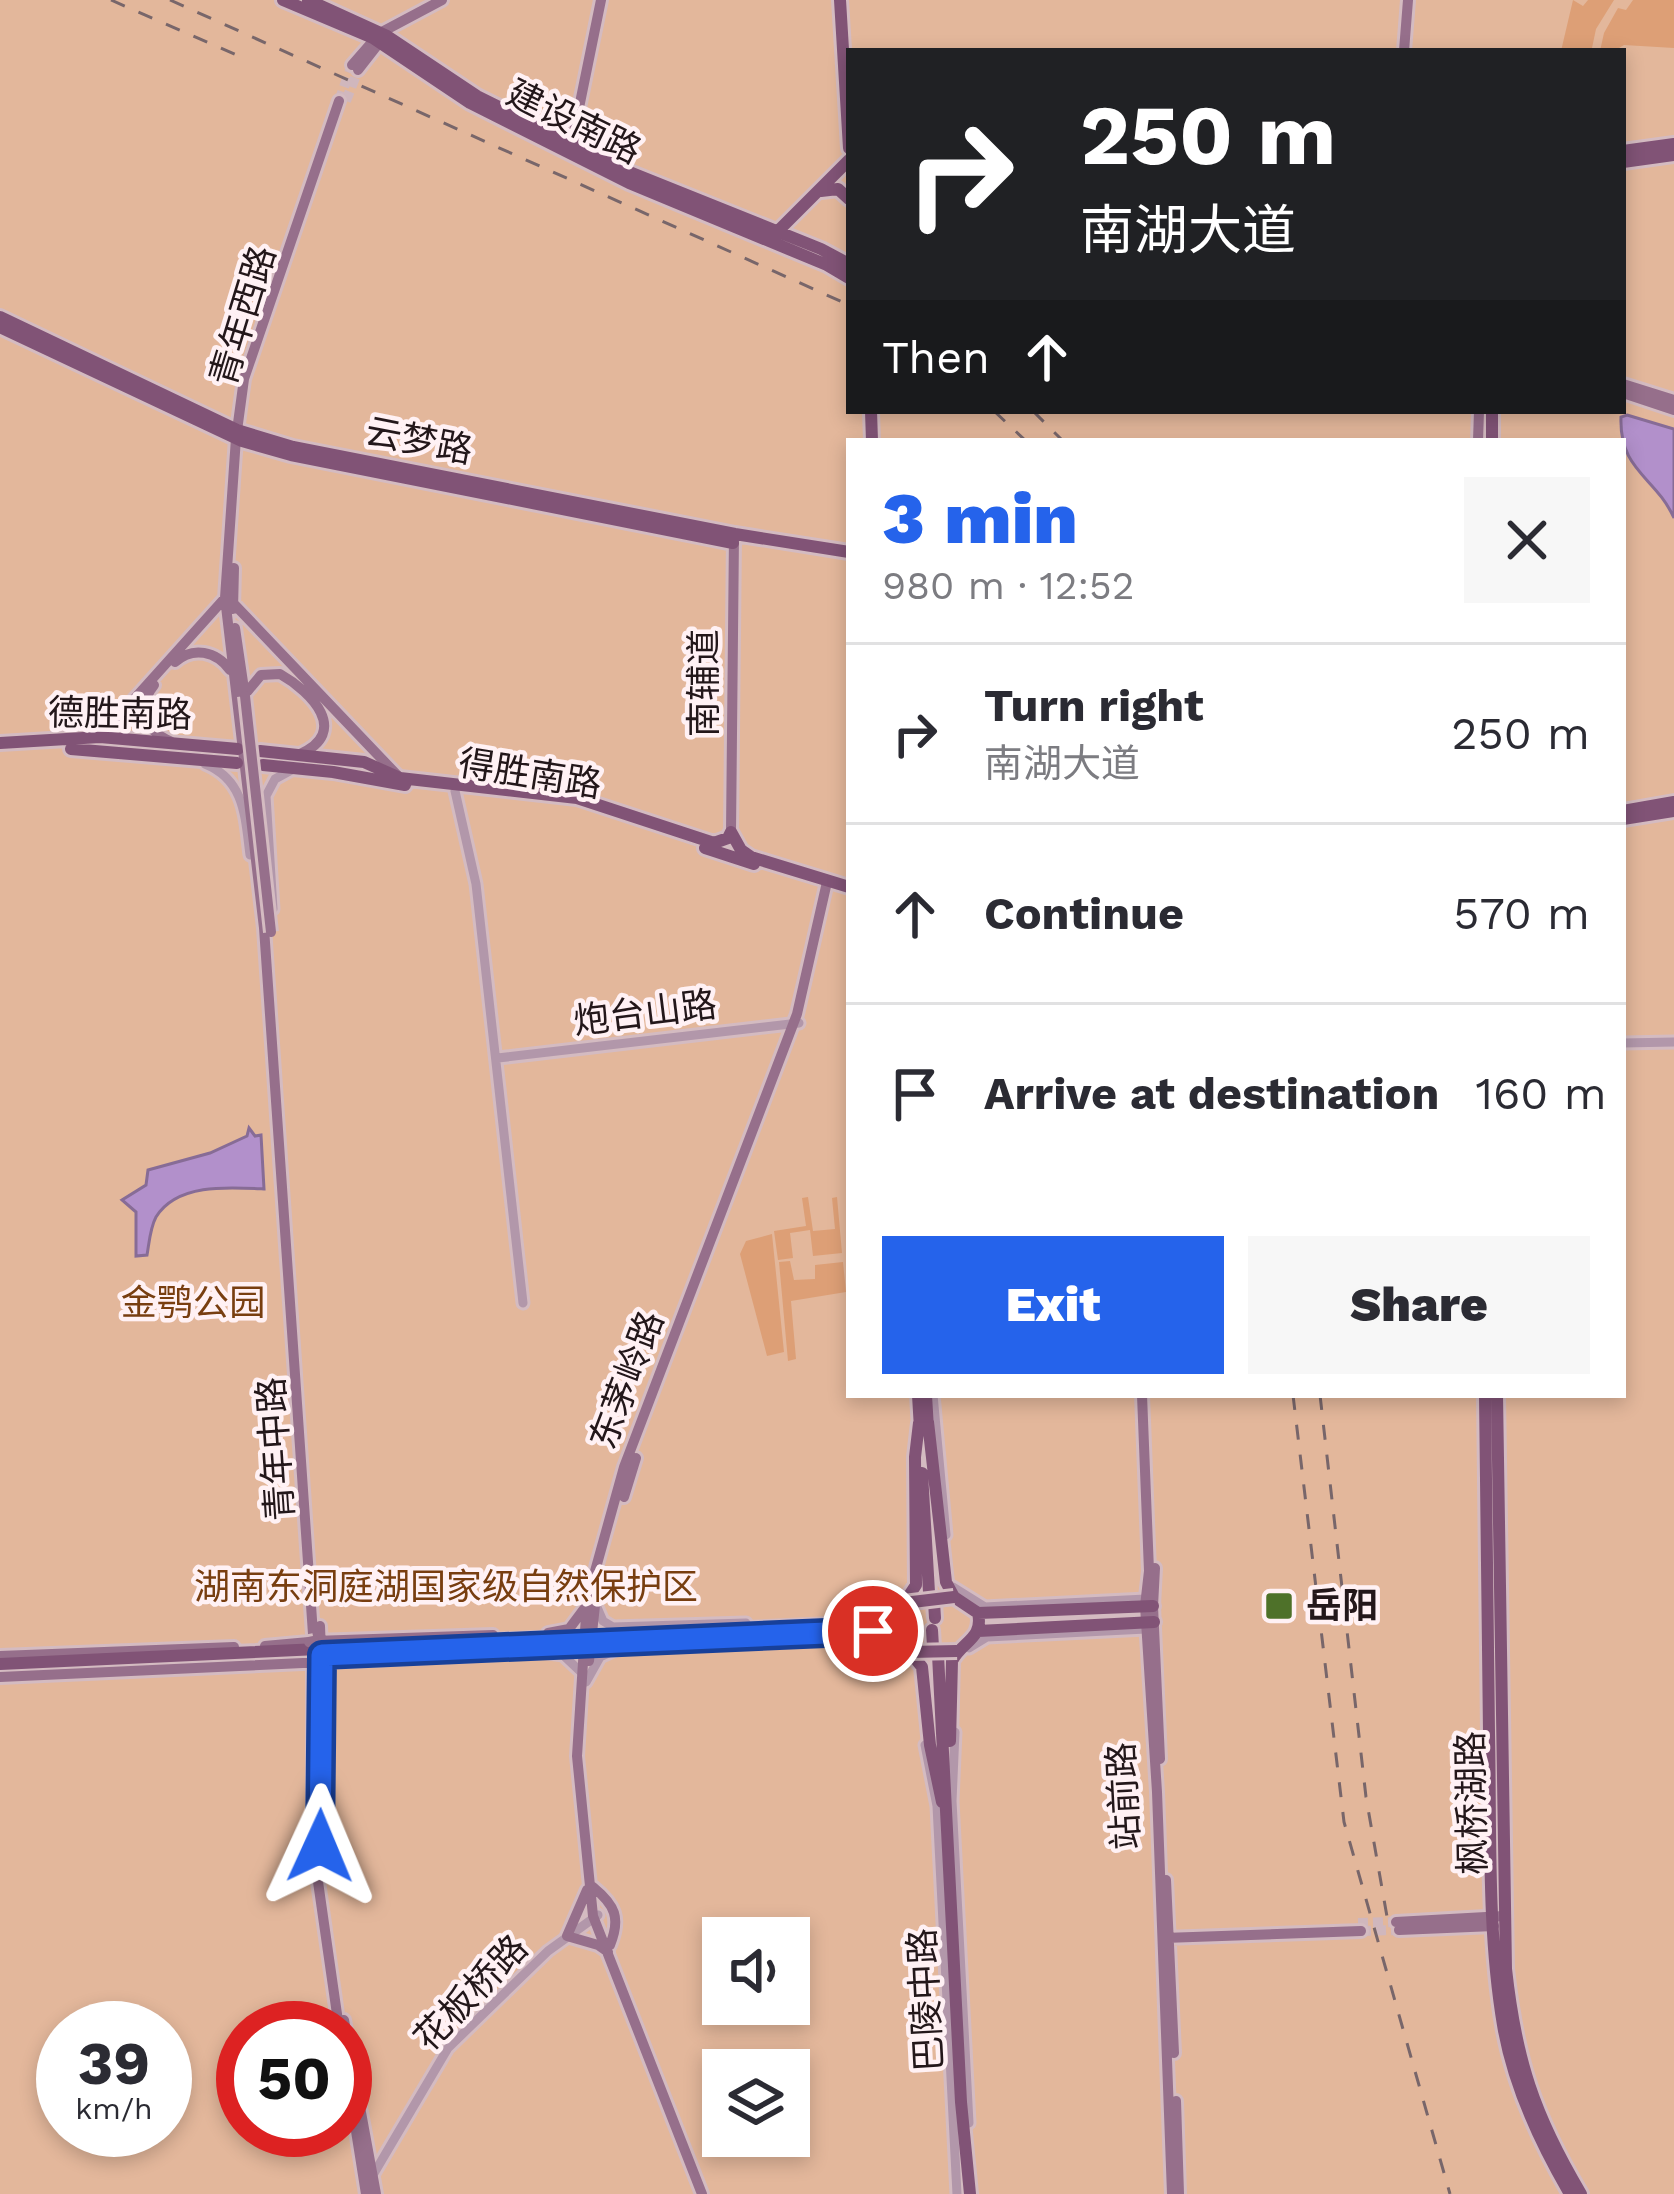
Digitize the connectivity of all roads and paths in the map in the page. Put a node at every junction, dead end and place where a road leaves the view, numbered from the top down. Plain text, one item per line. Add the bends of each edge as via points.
1 (283, 0) edge
2 (308, 0) edge
3 (442, 0) edge
4 (601, 0) edge
5 (844, 0) edge
6 (1408, 0) edge
7 (383, 35) junction
8 (851, 48) edge
9 (1404, 48) edge
10 (846, 59) edge
11 (355, 67) tunnel mouth
12 (342, 102) tunnel mouth
13 (572, 142) junction
14 (1674, 144) edge
15 (1626, 151) edge
16 (1674, 155) edge
17 (1626, 162) edge
18 (846, 163) edge
19 (814, 193) junction
20 (846, 196) edge
21 (773, 237) junction
22 (846, 262) edge
23 (846, 276) edge
24 (0, 317) edge
25 (0, 327) edge
26 (1626, 385) edge
27 (1626, 394) edge
28 (1674, 400) edge
29 (1674, 410) edge
30 (239, 435) junction
31 (734, 539) junction
32 (846, 552) edge
33 (228, 600) junction
34 (234, 676) junction
35 (245, 696) junction
36 (100, 737) junction
37 (178, 744) junction
38 (0, 746) edge
39 (188, 758) junction
40 (262, 758) dead end
41 (297, 761) junction
42 (400, 778) junction
43 (455, 791) junction
44 (1674, 802) edge
45 (1674, 811) edge
46 (1626, 814) edge
47 (1626, 815) edge
48 (731, 832) junction
49 (836, 887) edge
50 (268, 930) junction
51 (796, 1023) junction
52 (1674, 1042) edge
53 (1626, 1043) edge
54 (498, 1058) junction
55 (523, 1303) dead end
56 (922, 1398) edge
57 (922, 1398) edge
58 (922, 1398) edge
59 (1145, 1398) edge
60 (1485, 1398) edge
61 (1497, 1398) edge
62 (924, 1422) junction
63 (954, 1597) junction
64 (591, 1600) junction
65 (1148, 1604) junction
66 (898, 1608) junction
67 (978, 1613) junction
68 (1148, 1625) junction
69 (978, 1630) junction
70 (754, 1633) junction
71 (587, 1640) junction
72 (894, 1641) junction
73 (317, 1651) junction
74 (957, 1651) junction
75 (543, 1652) joint
76 (910, 1652) junction
77 (0, 1667) edge
78 (584, 1677) junction
79 (944, 1802) junction
80 (591, 1887) junction
81 (596, 1916) junction
82 (1498, 1919) junction
83 (1398, 1926) tunnel mouth
84 (1360, 1927) tunnel mouth
85 (1165, 1935) junction
86 (567, 1936) junction
87 (609, 1948) junction
88 (335, 2001) edge
89 (361, 2157) edge
90 (374, 2174) junction
91 (367, 2192) edge
92 (705, 2194) edge
93 (966, 2194) edge
94 (1175, 2194) edge
95 (1570, 2194) edge
96 (1581, 2194) edge

1 - 7 main road, 建设南路
2 - 7 main road, 建设南路
3 - 7 main road
4 - 13 main road
5 - 8 main road
5 - 10 main road
6 - 9 main road
7 - 11 main road
7 - 13 main road, 建设南路
7 - 21 main road, 建设南路 via 470,103 520,130 629,183
12 - 30 main road, 青年西路
13 - 21 main road, 建设南路
14 - 15 main road
16 - 17 main road
18 - 19 main road
19 - 20 main road via 838,189
19 - 21 main road
21 - 22 main road, 建设南路
21 - 23 main road, 建设南路
24 - 30 main road
25 - 30 main road
26 - 28 main road
27 - 29 main road
30 - 31 main road via 291,455
30 - 33 main road, 青年西路
31 - 32 main road
31 - 48 main road, 南辅道
33 - 34 main road, 青年西路
33 - 35 main road, 青年西路
33 - 36 main road
33 - 42 main road
34 - 37 main road via 217,656 189,653 149,692 148,725
34 - 50 main road, 青年中路
35 - 41 main road via 273,673 287,677 325,718 317,745
35 - 50 main road, 青年中路, bridge
36 - 37 main road, 德胜南路
36 - 38 main road, 德胜南路
37 - 39 main road, 德胜南路 via 238,756
38 - 39 main road, 德胜南路
39 - 50 street via 223,773 241,797
40 - 41 main road
41 - 42 main road via 364,762
41 - 43 main road, 得胜南路
41 - 50 street via 274,779 264,806
42 - 48 main road via 577,799 714,843
43 - 49 main road, 得胜南路 via 575,805
43 - 54 street
44 - 46 main road
45 - 47 main road
48 - 49 main road via 751,857
49 - 51 main road, 东茅岭路
50 - 73 main road, 青年中路
51 - 54 street, 炮台山路
51 - 64 main road, 东茅岭路
52 - 53 street
54 - 55 street
56 - 64 street via 910,1584 882,1613 613,1628
57 - 62 main road, 巴陵中路
58 - 65 street via 958,1592 985,1606
59 - 65 main road, 站前路 via 1156,1572
60 - 82 main road, 枫桥湖路
61 - 82 main road, 枫桥湖路
62 - 63 main road, 巴陵中路
62 - 66 main road, 巴陵中路 via 915,1457 916,1586
62 - 79 main road, 巴陵中路
63 - 66 main road, bridge
63 - 67 main road
64 - 71 main road, 东茅岭路
64 - 73 main road via 559,1632
65 - 67 main road
65 - 68 main road, 站前路
66 - 70 main road via 874,1623
66 - 72 main road, 巴陵中路
67 - 69 main road
68 - 69 main road
68 - 85 main road, 站前路
68 - 93 street via 987,1637 956,1665 952,1801
69 - 74 main road
70 - 71 main road
70 - 72 main road via 873,1631
71 - 73 main road
71 - 78 main road, 东茅岭路
72 - 76 main road
73 - 75 main road
73 - 77 main road
73 - 88 main road, 青年中路 via 313,1846
73 - 90 main road, 青年中路 via 320,1846
74 - 76 main road, bridge
74 - 79 main road, 巴陵中路
75 - 78 street via 563,1655
76 - 79 main road, 巴陵中路 via 922,1667
78 - 80 main road, 东茅岭路 via 580,1756
78 - 93 street via 622,1647 874,1636 917,1669 937,1806
79 - 93 main road, 巴陵中路
80 - 81 main road, 东茅岭路
80 - 86 main road
80 - 87 main road via 612,1902 617,1926
81 - 86 street, 花板桥路
81 - 87 main road, 东茅岭路
82 - 83 main road
82 - 95 main road, 枫桥湖路 via 1511,2060
82 - 96 main road, 枫桥湖路 via 1518,2054 1540,2122
84 - 85 main road
85 - 94 main road, 站前路
86 - 87 main road
86 - 90 street, 花板桥路 via 448,2048
87 - 92 main road
89 - 91 main road, 青年中路
90 - 91 main road, 青年中路

